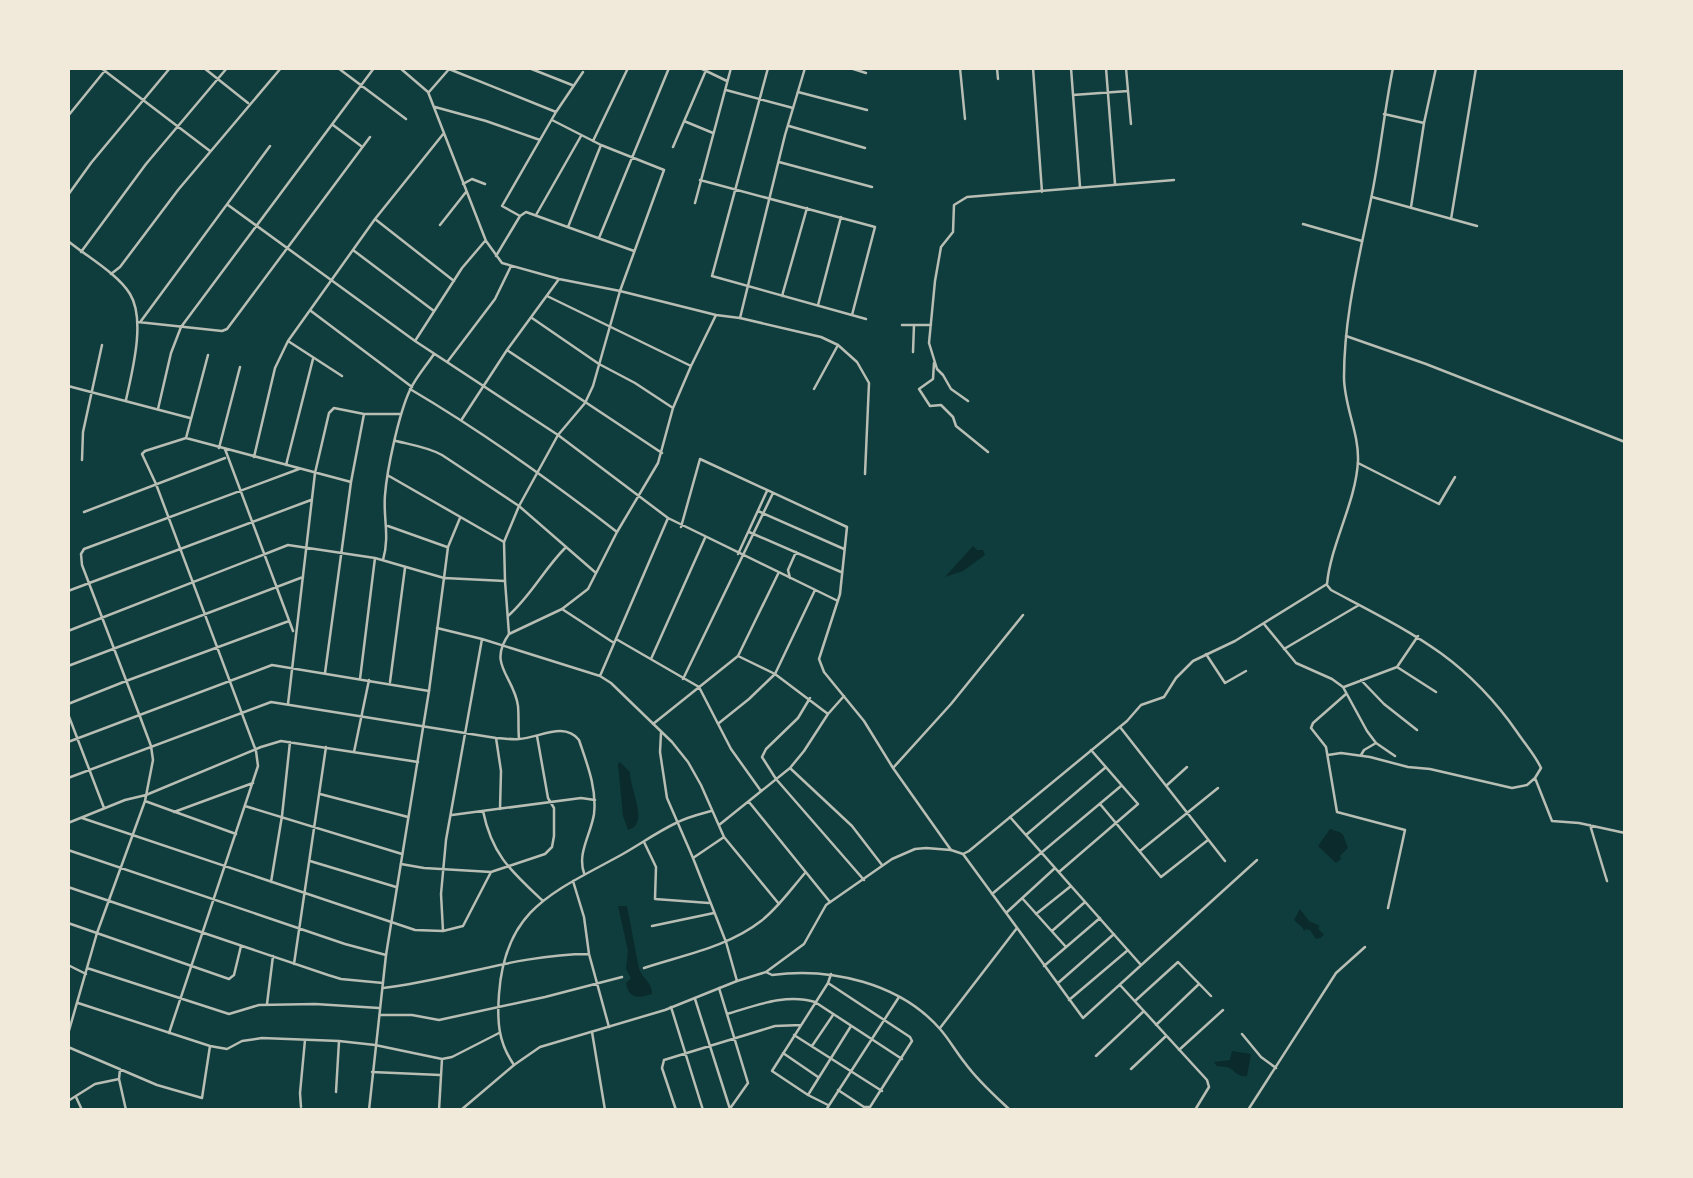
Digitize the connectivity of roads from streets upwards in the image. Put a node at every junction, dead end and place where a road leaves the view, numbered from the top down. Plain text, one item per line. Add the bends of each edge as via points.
1 (170, 68) edge
2 (204, 68) edge
3 (227, 68) edge
4 (281, 68) edge
5 (338, 68) edge
6 (374, 68) edge
7 (529, 68) edge
8 (628, 68) edge
9 (669, 68) edge
10 (700, 68) edge
11 (731, 68) edge
12 (768, 68) edge
13 (805, 68) edge
14 (850, 68) edge
15 (960, 68) edge
16 (997, 68) edge
17 (1034, 68) edge
18 (1071, 68) edge
19 (1106, 68) edge
20 (1126, 68) edge
21 (1393, 68) edge
22 (1436, 68) edge
23 (1476, 68) edge
24 (104, 69) edge
25 (401, 69) edge
26 (449, 69) edge
27 (706, 69) edge
28 (583, 72) dead end
29 (866, 73) dead end
30 (218, 79) junction
31 (998, 79) dead end
32 (727, 81) junction
33 (361, 86) junction
34 (573, 86) junction
35 (726, 90) junction
36 (1128, 91) junction
37 (429, 92) junction
38 (798, 92) junction
39 (1107, 93) junction
40 (1073, 96) junction
41 (143, 99) junction
42 (760, 99) junction
43 (249, 104) junction
44 (435, 107) junction
45 (793, 108) junction
46 (867, 110) dead end
47 (556, 112) junction
48 (1384, 114) junction
49 (68, 116) edge
50 (407, 119) dead end
51 (965, 119) dead end
52 (552, 120) junction
53 (684, 121) junction
54 (1424, 123) junction
55 (1131, 124) dead end
56 (333, 125) junction
57 (789, 126) junction
58 (179, 127) junction
59 (444, 133) junction
60 (713, 133) junction
61 (581, 136) junction
62 (370, 137) dead end
63 (540, 140) junction
64 (593, 141) junction
65 (601, 145) junction
66 (270, 146) dead end
67 (363, 146) junction
68 (673, 147) dead end
69 (865, 148) dead end
70 (211, 152) junction
71 (632, 158) junction
72 (779, 162) junction
73 (700, 180) junction
74 (1174, 180) dead end
75 (463, 184) junction
76 (485, 184) dead end
77 (1116, 185) junction
78 (872, 187) dead end
79 (737, 188) junction
80 (1080, 188) junction
81 (466, 192) junction
82 (1042, 192) junction
83 (68, 195) edge
84 (1372, 197) junction
85 (770, 198) junction
86 (695, 203) dead end
87 (228, 205) junction
88 (1411, 207) junction
89 (807, 208) junction
90 (520, 215) junction
91 (536, 215) junction
92 (841, 217) junction
93 (374, 219) junction
94 (1451, 219) junction
95 (1303, 224) dead end
96 (440, 225) dead end
97 (258, 226) junction
98 (1476, 226) dead end
99 (568, 228) junction
100 (600, 238) junction
101 (68, 241) edge
102 (486, 241) junction
103 (1362, 241) junction
104 (287, 248) junction
105 (353, 250) junction
106 (634, 251) junction
107 (82, 252) junction
108 (496, 256) junction
109 (511, 266) junction
110 (111, 274) junction
111 (559, 279) junction
112 (331, 281) junction
113 (454, 281) junction
114 (747, 286) junction
115 (620, 291) junction
116 (547, 296) junction
117 (782, 296) junction
118 (818, 305) junction
119 (310, 311) junction
120 (434, 311) junction
121 (716, 315) junction
122 (852, 315) junction
123 (531, 317) junction
124 (740, 318) junction
125 (866, 319) dead end
126 (140, 321) junction
127 (610, 325) junction
128 (902, 325) dead end
129 (914, 325) junction
130 (931, 325) junction
131 (181, 327) junction
132 (1346, 336) junction
133 (288, 341) junction
134 (415, 341) junction
135 (102, 345) dead end
136 (838, 345) junction
137 (507, 350) junction
138 (914, 352) dead end
139 (434, 354) junction
140 (208, 355) dead end
141 (313, 359) junction
142 (448, 361) junction
143 (934, 363) junction
144 (599, 364) junction
145 (691, 366) junction
146 (240, 367) dead end
147 (342, 376) dead end
148 (483, 385) junction
149 (68, 386) edge
150 (411, 388) junction
151 (814, 389) dead end
152 (93, 393) junction
153 (125, 400) junction
154 (968, 401) dead end
155 (585, 403) junction
156 (673, 408) junction
157 (158, 409) junction
158 (364, 414) junction
159 (401, 414) junction
160 (190, 418) junction
161 (462, 419) junction
162 (558, 435) junction
163 (186, 438) junction
164 (396, 441) junction
165 (1625, 442) edge
166 (219, 448) junction
167 (225, 449) junction
168 (988, 452) dead end
169 (662, 453) junction
170 (254, 457) junction
171 (226, 458) junction
172 (82, 460) dead end
173 (1358, 463) junction
174 (286, 465) junction
175 (299, 469) junction
176 (539, 471) junction
177 (315, 473) junction
178 (865, 474) dead end
179 (389, 476) junction
180 (1455, 477) dead end
181 (351, 482) junction
182 (156, 484) junction
183 (240, 490) junction
184 (767, 491) junction
185 (773, 493) junction
186 (639, 496) junction
187 (311, 500) junction
188 (519, 506) junction
189 (758, 511) junction
190 (84, 512) dead end
191 (763, 513) junction
192 (167, 518) junction
193 (460, 518) junction
194 (668, 518) junction
195 (251, 522) junction
196 (388, 526) junction
197 (681, 527) junction
198 (617, 532) junction
199 (749, 532) junction
200 (754, 534) junction
201 (705, 538) junction
202 (504, 542) junction
203 (448, 547) junction
204 (566, 547) junction
205 (306, 548) junction
206 (844, 549) junction
207 (179, 550) junction
208 (796, 552) junction
209 (263, 554) junction
210 (340, 554) junction
211 (740, 555) junction
212 (375, 558) junction
213 (383, 560) junction
214 (405, 568) junction
215 (841, 572) junction
216 (596, 573) junction
217 (778, 573) junction
218 (303, 577) junction
219 (443, 578) junction
220 (790, 578) junction
221 (505, 581) junction
222 (192, 582) junction
223 (88, 583) junction
224 (1327, 584) junction
225 (276, 587) junction
226 (815, 590) junction
227 (68, 591) edge
228 (838, 601) junction
229 (1359, 605) junction
230 (562, 609) junction
231 (205, 613) junction
232 (1023, 615) dead end
233 (508, 616) junction
234 (102, 618) junction
235 (289, 621) junction
236 (1264, 624) junction
237 (437, 628) junction
238 (68, 631) edge
239 (509, 634) junction
240 (294, 635) junction
241 (1418, 636) junction
242 (482, 639) junction
243 (615, 641) junction
244 (501, 645) junction
245 (113, 648) junction
246 (217, 648) junction
247 (1284, 649) junction
248 (1206, 654) junction
249 (738, 656) junction
250 (651, 659) junction
251 (68, 666) edge
252 (291, 667) junction
253 (1397, 667) junction
254 (1246, 671) dead end
255 (325, 673) junction
256 (775, 674) junction
257 (600, 676) junction
258 (360, 678) junction
259 (683, 679) junction
260 (229, 680) junction
261 (369, 680) junction
262 (1361, 680) junction
263 (126, 681) junction
264 (390, 683) junction
265 (699, 687) junction
266 (1343, 687) junction
267 (429, 691) junction
268 (1436, 692) dead end
269 (1346, 694) junction
270 (844, 696) junction
271 (810, 698) junction
272 (68, 704) edge
273 (288, 704) junction
274 (241, 712) junction
275 (828, 713) junction
276 (68, 714) edge
277 (139, 714) junction
278 (361, 717) junction
279 (719, 723) junction
280 (653, 724) junction
281 (423, 727) junction
282 (1120, 727) junction
283 (1418, 730) dead end
284 (661, 733) junction
285 (466, 734) junction
286 (537, 736) junction
287 (78, 738) junction
288 (496, 738) junction
289 (519, 739) junction
290 (68, 742) edge
291 (290, 742) junction
292 (1376, 743) junction
293 (150, 747) junction
294 (326, 747) junction
295 (1091, 750) junction
296 (256, 751) junction
297 (354, 752) junction
298 (1328, 755) junction
299 (1361, 755) junction
300 (1395, 756) dead end
301 (418, 762) junction
302 (1106, 767) junction
303 (1187, 767) dead end
304 (790, 768) junction
305 (893, 768) junction
306 (89, 770) junction
307 (68, 778) edge
308 (1535, 778) junction
309 (776, 779) junction
310 (253, 783) junction
311 (1122, 785) junction
312 (1166, 786) junction
313 (1218, 788) dead end
314 (761, 791) junction
315 (319, 793) junction
316 (146, 795) junction
317 (594, 800) junction
318 (145, 801) junction
319 (550, 802) junction
320 (749, 802) junction
321 (1099, 803) junction
322 (245, 806) junction
323 (104, 808) junction
324 (500, 809) junction
325 (483, 811) junction
326 (711, 811) junction
327 (172, 813) junction
328 (1186, 813) junction
329 (452, 815) junction
330 (282, 816) junction
331 (408, 817) junction
332 (1010, 817) junction
333 (82, 818) junction
334 (68, 822) edge
335 (676, 822) junction
336 (1116, 823) junction
337 (719, 825) junction
338 (1590, 825) junction
339 (314, 826) junction
340 (1625, 833) edge
341 (236, 834) junction
342 (132, 835) junction
343 (1026, 835) junction
344 (724, 837) junction
345 (1208, 840) junction
346 (644, 842) junction
347 (68, 850) edge
348 (951, 850) junction
349 (1140, 851) junction
350 (1041, 852) junction
351 (402, 854) junction
352 (963, 854) junction
353 (694, 858) junction
354 (1257, 860) dead end
355 (310, 861) junction
356 (1225, 861) dead end
357 (400, 864) junction
358 (882, 865) junction
359 (224, 867) junction
360 (506, 867) junction
361 (1055, 868) junction
362 (120, 869) junction
363 (442, 869) junction
364 (491, 872) junction
365 (1059, 872) junction
366 (584, 873) junction
367 (805, 873) junction
368 (573, 880) junction
369 (864, 880) junction
370 (1607, 881) dead end
371 (271, 882) junction
372 (1071, 886) junction
373 (68, 887) edge
374 (396, 887) junction
375 (305, 893) junction
376 (992, 894) junction
377 (1022, 898) junction
378 (214, 899) junction
379 (108, 900) junction
380 (542, 901) junction
381 (830, 902) junction
382 (1085, 902) junction
383 (710, 903) junction
384 (779, 904) junction
385 (1388, 908) dead end
386 (714, 913) junction
387 (1006, 913) junction
388 (1037, 914) junction
389 (1100, 918) junction
390 (391, 922) junction
391 (68, 923) edge
392 (652, 926) dead end
393 (1017, 928) junction
394 (300, 929) junction
395 (443, 931) junction
396 (1052, 931) junction
397 (97, 933) junction
398 (202, 933) junction
399 (1114, 934) junction
400 (726, 942) junction
401 (242, 946) junction
402 (1066, 947) junction
403 (1365, 947) dead end
404 (1128, 950) junction
405 (589, 954) junction
406 (386, 955) junction
407 (273, 956) junction
408 (503, 963) junction
409 (294, 964) junction
410 (68, 965) edge
411 (191, 965) junction
412 (1141, 965) junction
413 (1044, 966) junction
414 (87, 968) junction
415 (644, 968) dead end
416 (766, 972) junction
417 (86, 974) junction
418 (831, 974) junction
419 (622, 977) dead end
420 (737, 981) junction
421 (828, 983) junction
422 (1057, 983) junction
423 (598, 984) junction
424 (1199, 984) junction
425 (1120, 985) junction
426 (382, 986) junction
427 (719, 988) junction
428 (1211, 996) dead end
429 (900, 997) junction
430 (179, 999) junction
431 (695, 999) junction
432 (1069, 1000) junction
433 (1135, 1001) junction
434 (815, 1002) junction
435 (78, 1003) junction
436 (267, 1004) junction
437 (498, 1007) junction
438 (671, 1007) junction
439 (380, 1008) junction
440 (1223, 1010) dead end
441 (1144, 1011) junction
442 (727, 1014) junction
443 (379, 1015) junction
444 (833, 1015) junction
445 (883, 1021) junction
446 (801, 1025) junction
447 (1156, 1025) junction
448 (851, 1026) junction
449 (609, 1027) junction
450 (940, 1028) junction
451 (592, 1032) junction
452 (169, 1033) junction
453 (499, 1033) junction
454 (68, 1034) edge
455 (1242, 1034) dead end
456 (794, 1035) junction
457 (1166, 1036) junction
458 (871, 1038) junction
459 (734, 1039) junction
460 (305, 1040) junction
461 (339, 1041) junction
462 (375, 1045) junction
463 (210, 1046) junction
464 (812, 1046) junction
465 (68, 1047) edge
466 (710, 1047) junction
467 (1180, 1050) junction
468 (783, 1054) junction
469 (684, 1055) junction
470 (1096, 1056) dead end
471 (830, 1058) junction
472 (442, 1059) junction
473 (902, 1059) junction
474 (514, 1065) junction
475 (1276, 1068) junction
476 (120, 1069) junction
477 (1131, 1069) dead end
478 (850, 1071) junction
479 (372, 1072) junction
480 (440, 1075) junction
481 (819, 1077) junction
482 (119, 1079) junction
483 (838, 1090) junction
484 (882, 1091) junction
485 (336, 1092) dead end
486 (808, 1095) junction
487 (76, 1097) junction
488 (68, 1101) edge
489 (828, 1105) junction
490 (301, 1107) dead end
491 (729, 1109) edge
492 (82, 1110) edge
493 (126, 1110) edge
494 (369, 1110) edge
495 (439, 1110) edge
496 (461, 1110) edge
497 (605, 1110) edge
498 (676, 1110) edge
499 (703, 1110) edge
500 (826, 1110) edge
501 (1010, 1110) edge
502 (1195, 1110) edge
503 (1248, 1110) edge

1 - 41 street
2 - 30 street
3 - 30 street
4 - 43 street
5 - 33 street
6 - 33 street
7 - 34 street
8 - 64 street
9 - 71 street
10 - 27 street
11 - 32 street
12 - 42 street
13 - 38 street
14 - 29 street
15 - 51 street
16 - 31 street
17 - 82 street
18 - 40 street
19 - 39 street
20 - 36 street
21 - 48 street
22 - 54 street
23 - 94 street
24 - 41 street
24 - 49 street
25 - 37 street
26 - 37 street
26 - 47 street
27 - 32 street
27 - 53 street
28 - 34 street
30 - 43 street
30 - 58 street
32 - 35 street
33 - 50 street
33 - 56 street
34 - 47 street
35 - 42 street
35 - 60 street
36 - 39 street
36 - 55 street
37 - 44 street
38 - 45 street
38 - 46 street
39 - 40 street
39 - 77 street
40 - 80 street
41 - 58 street
41 - 83 street
42 - 45 street
42 - 79 street
43 - 70 street
44 - 59 street
44 - 63 street
45 - 57 street
47 - 52 street
48 - 54 street
48 - 84 street
52 - 61 street
52 - 63 street
53 - 60 street
53 - 68 street
54 - 88 street
56 - 67 street
56 - 97 street
57 - 69 street
57 - 72 street
58 - 70 street
58 - 107 street via 134,178
59 - 75 street
59 - 93 street
60 - 73 street
61 - 64 street
61 - 91 street
62 - 67 street
63 - 90 street via 502,206
64 - 65 street
65 - 71 street
65 - 99 street
66 - 87 street
67 - 104 street
70 - 110 street
71 - 100 street
71 - 106 street via 664,170
72 - 78 street
72 - 85 street
73 - 79 street
73 - 86 street
74 - 77 street
75 - 76 street via 472,178
75 - 81 street
77 - 80 street
79 - 85 street
79 - 114 street via 712,276
80 - 82 street
81 - 96 street
81 - 102 street
82 - 130 street via 967,197 954,205 953,232 942,245 937,266
84 - 88 street
84 - 103 street
85 - 89 street
85 - 114 street
87 - 97 street
87 - 126 street
88 - 94 street
89 - 92 street
89 - 117 street
90 - 91 street
90 - 108 street
91 - 99 street
92 - 118 street
92 - 122 street via 875,227
93 - 105 street
93 - 113 street
94 - 98 street
95 - 103 street
97 - 104 street
97 - 131 street
99 - 100 street
100 - 106 street
101 - 107 street
102 - 108 street
102 - 113 street
103 - 132 street
104 - 112 street
104 - 131 street via 229,327 222,331
105 - 112 street
105 - 120 street
106 - 115 street
107 - 110 street
108 - 109 street
109 - 111 street
109 - 142 street via 495,299
110 - 126 street via 131,295
111 - 115 street
111 - 116 street
112 - 119 street
112 - 134 street
113 - 120 street
114 - 117 street
114 - 124 street
115 - 121 street
115 - 127 street
116 - 123 street
116 - 127 street
117 - 118 street
118 - 122 street
119 - 133 street
119 - 150 street
120 - 134 street
121 - 124 street
121 - 145 street
122 - 125 street
123 - 137 street
123 - 144 street
124 - 136 street via 810,333
126 - 131 street
126 - 153 street
127 - 144 street
127 - 145 street
128 - 129 street
129 - 130 street
129 - 138 street
130 - 143 street
131 - 157 street
132 - 165 street
132 - 173 street via 1346,402 1357,438
133 - 141 street
133 - 170 street via 275,369
134 - 139 street
135 - 152 street
136 - 151 street
136 - 178 street via 857,362 869,383
137 - 148 street
137 - 155 street
139 - 142 street
139 - 150 street
140 - 160 street
141 - 147 street
141 - 174 street
142 - 148 street
143 - 154 street via 951,389
143 - 168 street via 933,379 919,390 930,406 941,405 956,426
144 - 155 street
144 - 156 street
145 - 156 street
146 - 166 street
148 - 161 street
148 - 162 street
149 - 152 street
150 - 159 street
150 - 161 street
152 - 153 street
152 - 172 street via 83,432
153 - 157 street
155 - 162 street
155 - 169 street
156 - 169 street
157 - 160 street
158 - 159 street
158 - 177 street via 331,409
158 - 181 street
159 - 164 street
160 - 163 street
161 - 176 street
162 - 176 street
162 - 186 street
163 - 166 street
163 - 182 street via 142,453
164 - 179 street
164 - 188 street via 429,448
166 - 167 street
167 - 170 street
167 - 171 street
169 - 186 street
170 - 174 street
171 - 182 street
171 - 183 street
173 - 180 street via 1439,504
173 - 224 street
174 - 175 street
175 - 177 street
175 - 183 street
176 - 188 street
176 - 198 street
177 - 181 street
177 - 187 street
179 - 193 street
179 - 196 street via 385,495
181 - 210 street
182 - 190 street
182 - 192 street
183 - 192 street
183 - 195 street
184 - 185 street
184 - 189 street
184 - 197 street via 700,459
185 - 191 street
185 - 206 street via 844,524
186 - 194 street
186 - 198 street
187 - 195 street
187 - 205 street
188 - 202 street
188 - 204 street
189 - 191 street
189 - 199 street
191 - 200 street
191 - 206 street
192 - 207 street
192 - 223 street via 85,549 81,559
193 - 202 street
193 - 203 street
194 - 197 street
194 - 243 street
195 - 207 street
195 - 209 street
196 - 203 street
196 - 213 street
197 - 201 street
198 - 216 street
199 - 200 street
199 - 211 street
200 - 208 street
200 - 211 street
201 - 211 street
201 - 250 street
202 - 221 street
203 - 219 street
204 - 216 street
204 - 233 street
205 - 209 street via 288,545
205 - 210 street
205 - 218 street
206 - 215 street
207 - 222 street
207 - 223 street
208 - 215 street
208 - 220 street via 788,570
209 - 222 street
209 - 225 street
210 - 212 street
210 - 255 street
211 - 217 street
211 - 259 street
212 - 213 street
212 - 258 street
213 - 214 street
214 - 219 street
214 - 264 street
215 - 228 street
216 - 230 street via 588,589
217 - 220 street
217 - 249 street
218 - 225 street
218 - 240 street
219 - 221 street
219 - 237 street
220 - 226 street
221 - 233 street
222 - 231 street
222 - 234 street
223 - 227 street
223 - 234 street
224 - 229 street
224 - 236 street
225 - 231 street
225 - 235 street
226 - 228 street
226 - 256 street
228 - 270 street via 819,659
229 - 241 street
229 - 247 street
230 - 239 street
230 - 243 street
231 - 245 street
231 - 246 street
232 - 305 street
233 - 239 street
234 - 238 street
234 - 245 street
235 - 240 street
235 - 246 street
236 - 247 street
236 - 248 street
237 - 242 street
237 - 267 street
239 - 244 street
240 - 252 street
241 - 253 street
241 - 308 street via 1446,655 1500,707 1539,763 1541,771
242 - 244 street
242 - 285 street
243 - 250 street
243 - 257 street
244 - 257 street
244 - 289 street via 500,664 518,705
245 - 251 street
245 - 263 street
246 - 260 street
246 - 263 street
247 - 266 street via 1296,663
248 - 254 street via 1225,683
248 - 282 street via 1189,663 1164,698 1141,705
249 - 256 street
249 - 265 street
250 - 259 street
252 - 255 street
252 - 260 street via 272,665
252 - 273 street
253 - 262 street
253 - 268 street
255 - 258 street
256 - 271 street
256 - 279 street
257 - 280 street
258 - 261 street
259 - 265 street
260 - 274 street
260 - 277 street
261 - 264 street
261 - 278 street
262 - 266 street
262 - 283 street
263 - 272 street
263 - 277 street
264 - 267 street
265 - 279 street
265 - 280 street
266 - 269 street
267 - 281 street
269 - 292 street
269 - 298 street via 1311,726
270 - 275 street
270 - 305 street
271 - 275 street
271 - 309 street via 798,718 763,753
273 - 274 street via 268,702
273 - 278 street
274 - 293 street
274 - 296 street
275 - 304 street
276 - 287 street
277 - 287 street
277 - 293 street
278 - 281 street
278 - 297 street
279 - 314 street
280 - 284 street
281 - 285 street
281 - 301 street
282 - 295 street
282 - 312 street
284 - 326 street via 688,762
284 - 335 street via 662,775
285 - 288 street
285 - 329 street
286 - 289 street
286 - 317 street via 559,730 574,735 587,763
286 - 319 street
287 - 290 street
287 - 306 street
288 - 289 street
288 - 324 street
291 - 294 street
291 - 296 street
291 - 330 street
292 - 299 street
292 - 300 street
293 - 306 street
293 - 316 street
294 - 297 street
294 - 315 street
295 - 302 street
295 - 332 street
296 - 310 street
296 - 316 street
297 - 301 street
298 - 299 street
298 - 385 street via 1337,812 1405,830
299 - 308 street via 1513,788 1524,787
301 - 331 street
302 - 311 street
302 - 343 street
303 - 312 street
304 - 309 street
304 - 358 street via 852,826
305 - 348 street
306 - 307 street
306 - 323 street
308 - 338 street via 1552,821
309 - 314 street
309 - 369 street
310 - 322 street
310 - 327 street
311 - 321 street
311 - 336 street via 1138,804
312 - 328 street
313 - 328 street
314 - 320 street
315 - 331 street
315 - 339 street
316 - 318 street
316 - 323 street
317 - 319 street
317 - 366 street via 583,852
318 - 327 street
318 - 342 street
319 - 324 street
319 - 360 street via 554,808 552,846 535,858
320 - 337 street
320 - 367 street
321 - 336 street
321 - 350 street
322 - 330 street
322 - 341 street
323 - 333 street
324 - 325 street
325 - 329 street
325 - 360 street via 492,843
326 - 335 street
326 - 337 street
327 - 341 street
328 - 345 street
328 - 349 street
329 - 363 street
330 - 339 street
330 - 371 street
331 - 351 street
332 - 343 street
332 - 352 street
333 - 334 street
333 - 342 street
335 - 346 street
335 - 353 street
336 - 349 street
336 - 365 street
337 - 344 street
338 - 340 street
338 - 370 street
339 - 351 street
339 - 355 street
341 - 359 street
342 - 359 street
342 - 362 street
343 - 350 street
344 - 353 street
344 - 384 street
345 - 349 street via 1161,877
345 - 356 street
346 - 366 street
346 - 383 street via 656,867 654,899
347 - 362 street
348 - 352 street
348 - 358 street via 915,849
350 - 361 street
350 - 376 street
351 - 357 street
352 - 376 street
353 - 383 street
354 - 412 street
355 - 374 street
355 - 375 street
357 - 363 street
357 - 374 street
358 - 369 street
359 - 371 street
359 - 378 street
360 - 364 street
360 - 380 street
361 - 365 street
361 - 377 street
362 - 378 street
362 - 379 street
363 - 364 street
363 - 395 street
364 - 395 street via 467,921 457,929
365 - 372 street
366 - 368 street
367 - 381 street
367 - 384 street
368 - 380 street
368 - 405 street
369 - 381 street
371 - 375 street
372 - 382 street
372 - 388 street
373 - 379 street
374 - 390 street
375 - 390 street
375 - 394 street
376 - 387 street
377 - 387 street
377 - 388 street
378 - 394 street
378 - 398 street
379 - 397 street
379 - 398 street
380 - 408 street via 519,925
381 - 416 street via 804,944
382 - 389 street
382 - 396 street
383 - 386 street
384 - 400 street
386 - 392 street
386 - 400 street
387 - 393 street
388 - 396 street
389 - 399 street
389 - 402 street
390 - 395 street via 415,930
390 - 406 street
391 - 397 street
393 - 413 street
393 - 450 street
394 - 406 street
394 - 409 street
396 - 402 street
397 - 411 street
397 - 414 street
398 - 401 street
398 - 411 street
399 - 404 street
399 - 422 street
400 - 415 street
400 - 420 street
401 - 407 street
401 - 411 street via 231,978
402 - 413 street
403 - 475 street via 1336,973
404 - 412 street
404 - 432 street
405 - 408 street
405 - 423 street
406 - 426 street
407 - 409 street
407 - 436 street
408 - 426 street
408 - 437 street
409 - 426 street
410 - 417 street
411 - 430 street
412 - 425 street
413 - 422 street
414 - 417 street
414 - 430 street
416 - 418 street
416 - 420 street
417 - 435 street
418 - 421 street
418 - 429 street
419 - 423 street
420 - 427 street
421 - 434 street
421 - 445 street
422 - 432 street
423 - 437 street
423 - 449 street
424 - 428 street
424 - 433 street via 1175,962
424 - 447 street
425 - 432 street via 1083,1018
425 - 433 street
426 - 439 street
427 - 431 street
427 - 442 street
429 - 445 street
429 - 450 street
430 - 436 street via 229,1014
430 - 452 street
431 - 438 street
431 - 466 street
433 - 441 street
434 - 442 street via 776,1001
434 - 444 street
434 - 446 street
435 - 452 street
435 - 454 street
436 - 439 street
437 - 443 street via 436,1021
437 - 453 street
438 - 449 street
438 - 469 street
439 - 443 street
440 - 467 street
441 - 447 street
441 - 470 street
442 - 459 street
443 - 462 street
444 - 448 street
444 - 464 street
445 - 458 street
445 - 473 street via 910,1037 912,1044
446 - 456 street
446 - 459 street via 775,1026
447 - 457 street
448 - 458 street
448 - 471 street
449 - 451 street
450 - 501 street via 976,1077
451 - 474 street via 540,1047
451 - 497 street
452 - 463 street
453 - 472 street
453 - 474 street
455 - 475 street
456 - 464 street
456 - 468 street
457 - 467 street
457 - 477 street
458 - 473 street
458 - 478 street
459 - 466 street
459 - 491 street via 748,1083
460 - 461 street
460 - 463 street via 262,1038 227,1049
460 - 490 street
461 - 462 street
461 - 485 street
462 - 472 street
462 - 479 street
463 - 476 street via 204,1097
464 - 471 street
465 - 476 street
466 - 469 street
466 - 491 street
467 - 502 street via 1209,1087
468 - 481 street
468 - 486 street via 773,1073
469 - 498 street via 662,1063
469 - 499 street
471 - 478 street
471 - 481 street
472 - 480 street
473 - 484 street
474 - 496 street
475 - 503 street
476 - 482 street
478 - 483 street
478 - 484 street
479 - 480 street
479 - 494 street
480 - 495 street
481 - 486 street
482 - 487 street via 101,1081
482 - 493 street
483 - 484 street via 866,1108
483 - 489 street
486 - 489 street
487 - 488 street
487 - 492 street
489 - 500 street

